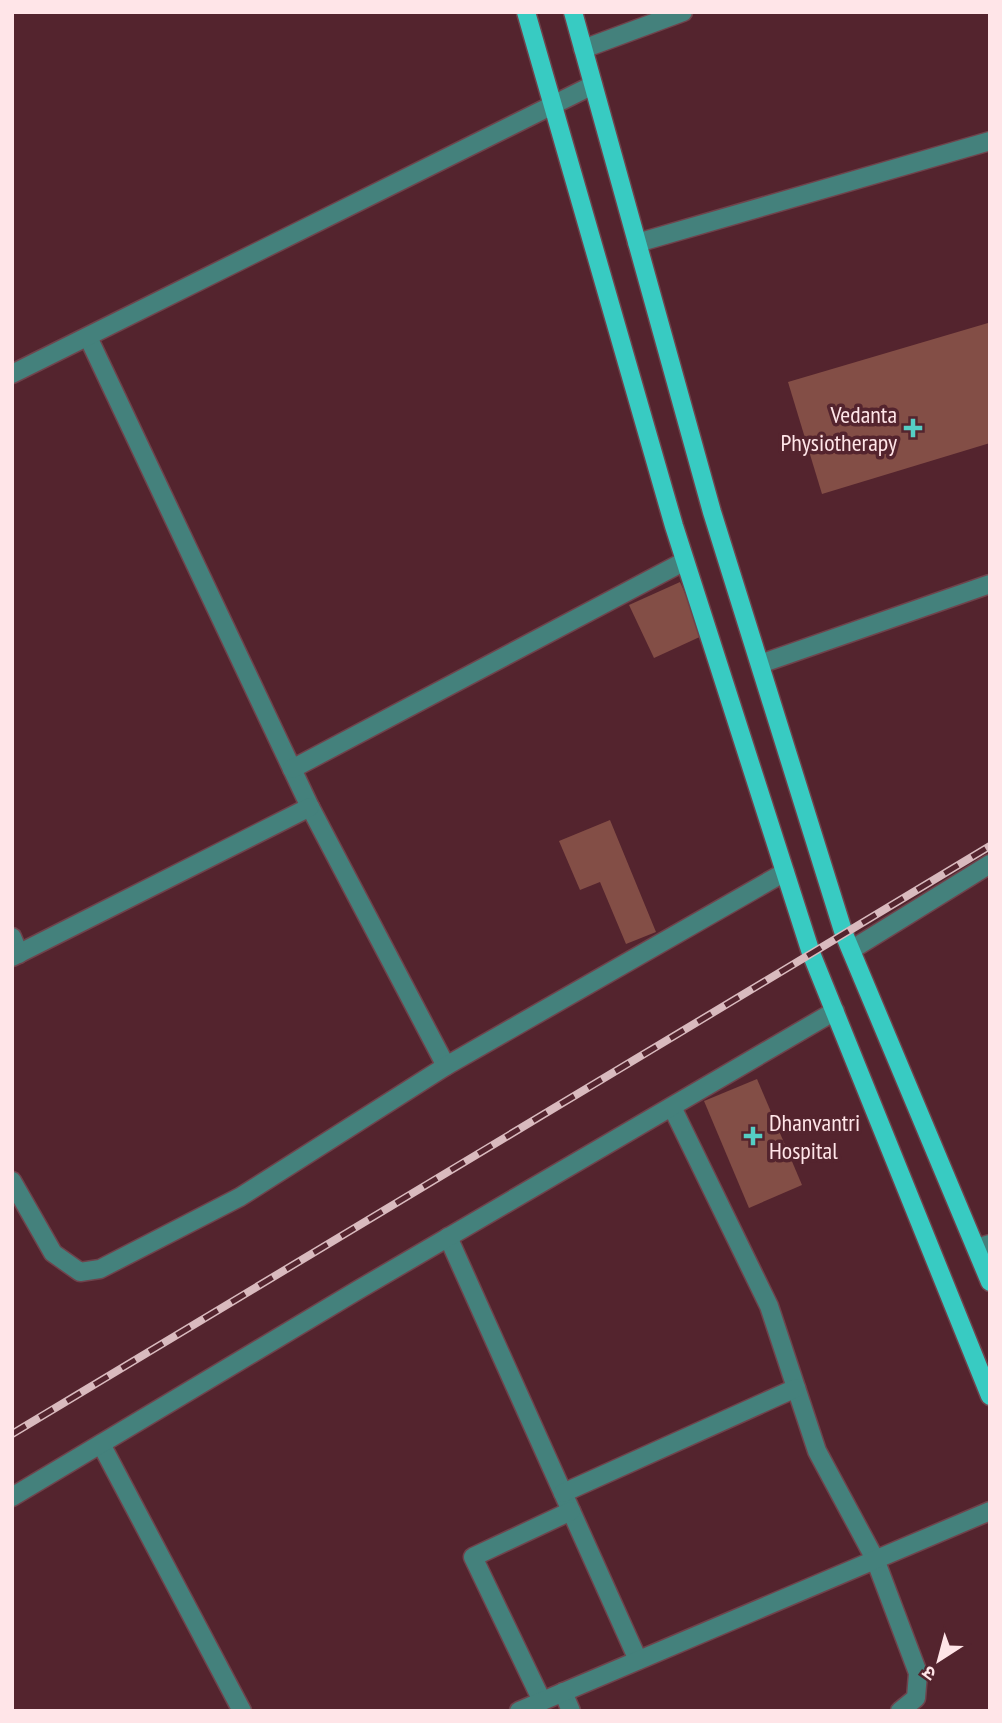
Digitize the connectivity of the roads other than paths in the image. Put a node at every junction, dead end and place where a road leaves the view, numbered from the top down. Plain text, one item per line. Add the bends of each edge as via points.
1 (526, 12) edge
2 (573, 12) edge
3 (683, 12) edge
4 (583, 49) junction
5 (593, 85) junction
6 (552, 105) junction
7 (990, 141) edge
8 (637, 243) junction
9 (88, 337) junction
10 (12, 374) edge
11 (685, 561) junction
12 (990, 584) edge
13 (760, 664) junction
14 (292, 769) junction
15 (310, 807) junction
16 (990, 864) edge
17 (785, 872) junction
18 (15, 949) edge
19 (851, 950) junction
20 (835, 1011) junction
21 (446, 1066) junction
22 (671, 1107) junction
23 (12, 1181) edge
24 (19, 1214) edge
25 (448, 1237) junction
26 (983, 1246) edge
27 (990, 1282) edge
28 (796, 1388) junction
29 (990, 1396) edge
30 (101, 1444) junction
31 (562, 1493) junction
32 (12, 1497) edge
33 (571, 1511) junction
34 (990, 1511) edge
35 (875, 1559) junction
36 (638, 1660) junction
37 (563, 1692) junction
38 (542, 1701) junction
39 (242, 1711) edge
40 (519, 1711) edge
41 (571, 1711) edge
42 (900, 1711) edge

1 - 6 main road
2 - 4 main road
3 - 4 street
4 - 5 main road
5 - 6 street
5 - 8 main road
6 - 9 street
6 - 11 main road
7 - 8 street
8 - 13 main road
9 - 10 street
9 - 14 street
11 - 14 street
11 - 17 main road
12 - 13 street
13 - 19 main road
14 - 15 street
15 - 18 street
15 - 21 street
16 - 19 street
17 - 20 main road
17 - 21 street
19 - 26 main road
20 - 22 street
20 - 29 main road
21 - 24 street via 240,1197 100,1269 80,1272 63,1262
22 - 25 street
22 - 28 street via 769,1306
23 - 24 street
25 - 30 street
25 - 31 street
26 - 27 main road
28 - 31 street
28 - 35 street via 817,1451
30 - 32 street
30 - 39 street
31 - 33 street
33 - 36 street
33 - 38 street via 473,1557
34 - 35 street
35 - 36 street
35 - 42 street via 918,1673 916,1698
36 - 37 street
37 - 38 street
37 - 41 street
38 - 40 street

